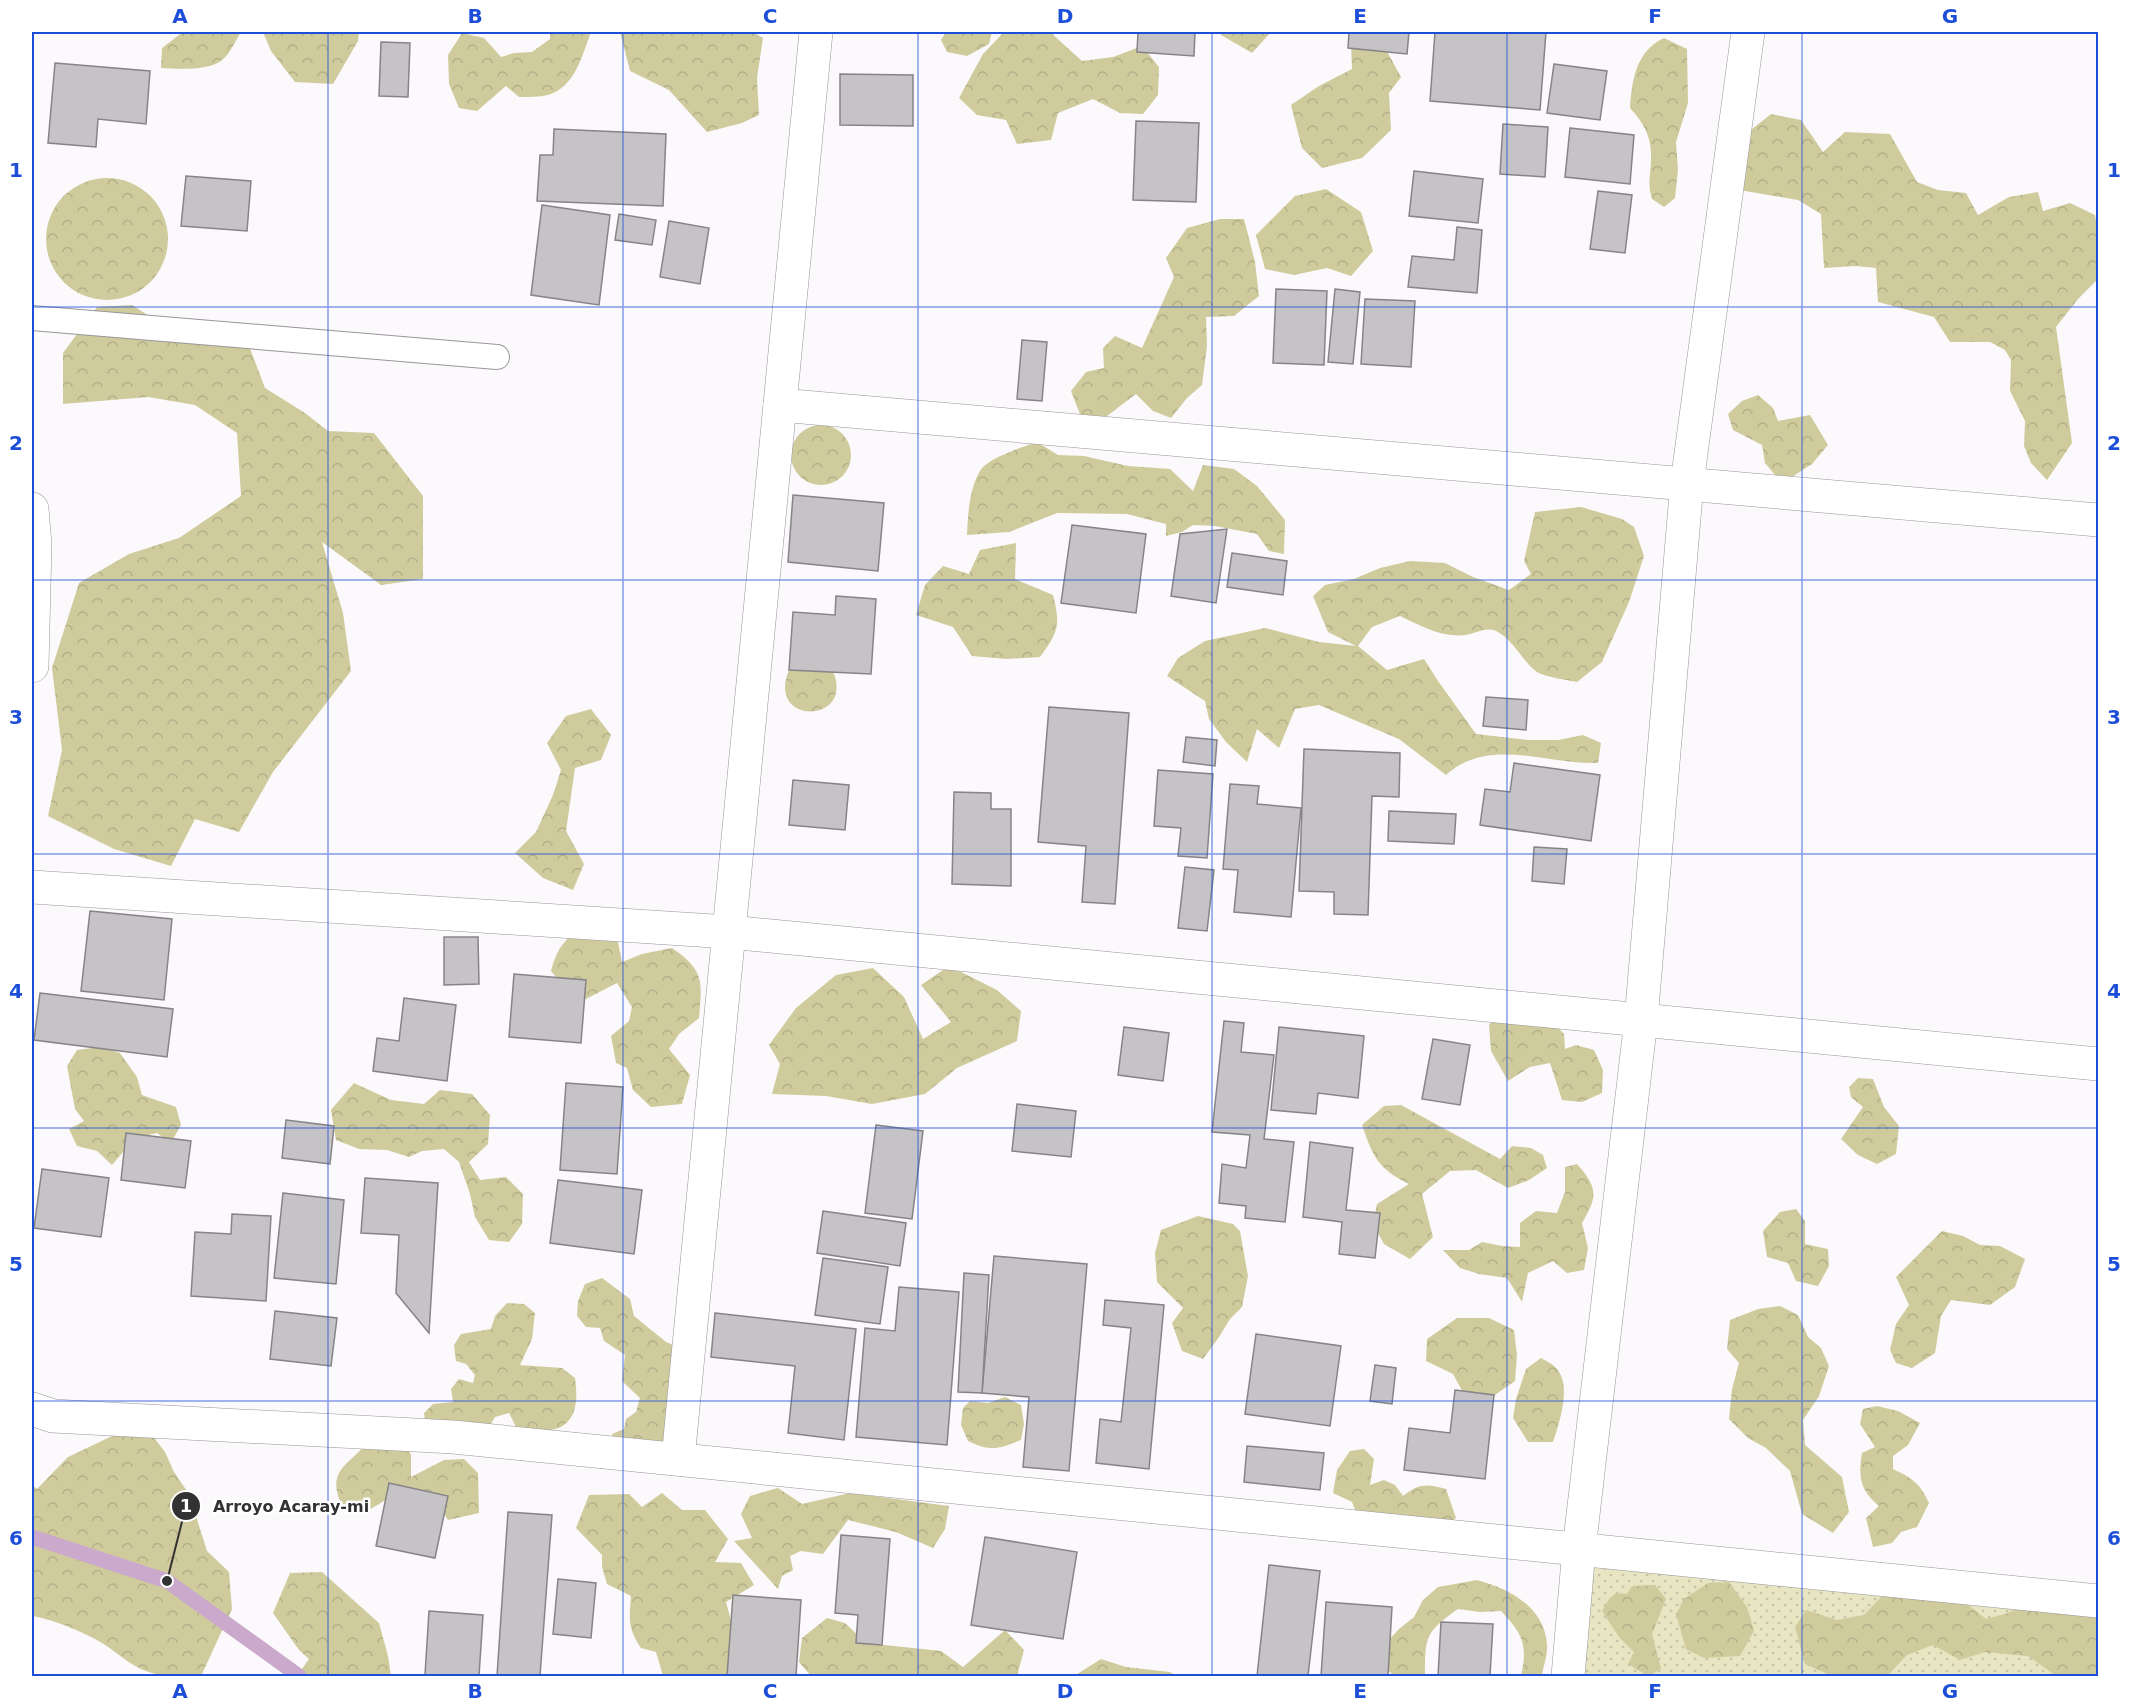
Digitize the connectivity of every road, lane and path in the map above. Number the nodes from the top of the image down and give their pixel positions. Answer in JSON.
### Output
{"nodes":[{"id":1,"x":816,"y":32,"type":"edge"},
{"id":2,"x":1748,"y":32,"type":"edge"},
{"id":3,"x":32,"y":318,"type":"edge"},
{"id":4,"x":497,"y":357,"type":"dead end"},
{"id":5,"x":780,"y":405,"type":"junction"},
{"id":6,"x":1688,"y":483,"type":"junction"},
{"id":7,"x":32,"y":509,"type":"edge"},
{"id":8,"x":2098,"y":519,"type":"edge"},
{"id":9,"x":32,"y":666,"type":"edge"},
{"id":10,"x":32,"y":887,"type":"edge"},
{"id":11,"x":729,"y":932,"type":"junction"},
{"id":12,"x":1641,"y":1020,"type":"junction"},
{"id":13,"x":2098,"y":1064,"type":"edge"},
{"id":14,"x":32,"y":1409,"type":"edge"},
{"id":15,"x":678,"y":1459,"type":"junction"},
{"id":16,"x":1579,"y":1549,"type":"junction"},
{"id":17,"x":2098,"y":1601,"type":"edge"},
{"id":18,"x":1568,"y":1677,"type":"edge"}],
"edges":[{"from":1,"to":5,"type":"street"},
{"from":2,"to":6,"type":"street"},
{"from":3,"to":4,"type":"lane"},
{"from":5,"to":6,"type":"street"},
{"from":5,"to":11,"type":"street"},
{"from":6,"to":8,"type":"street"},
{"from":6,"to":12,"type":"street"},
{"from":7,"to":9,"type":"street"},
{"from":10,"to":11,"type":"street"},
{"from":11,"to":12,"type":"street"},
{"from":11,"to":15,"type":"street"},
{"from":12,"to":13,"type":"street"},
{"from":12,"to":16,"type":"street"},
{"from":14,"to":15,"type":"street"},
{"from":15,"to":16,"type":"street"},
{"from":16,"to":17,"type":"street"},
{"from":16,"to":18,"type":"street"}]}
